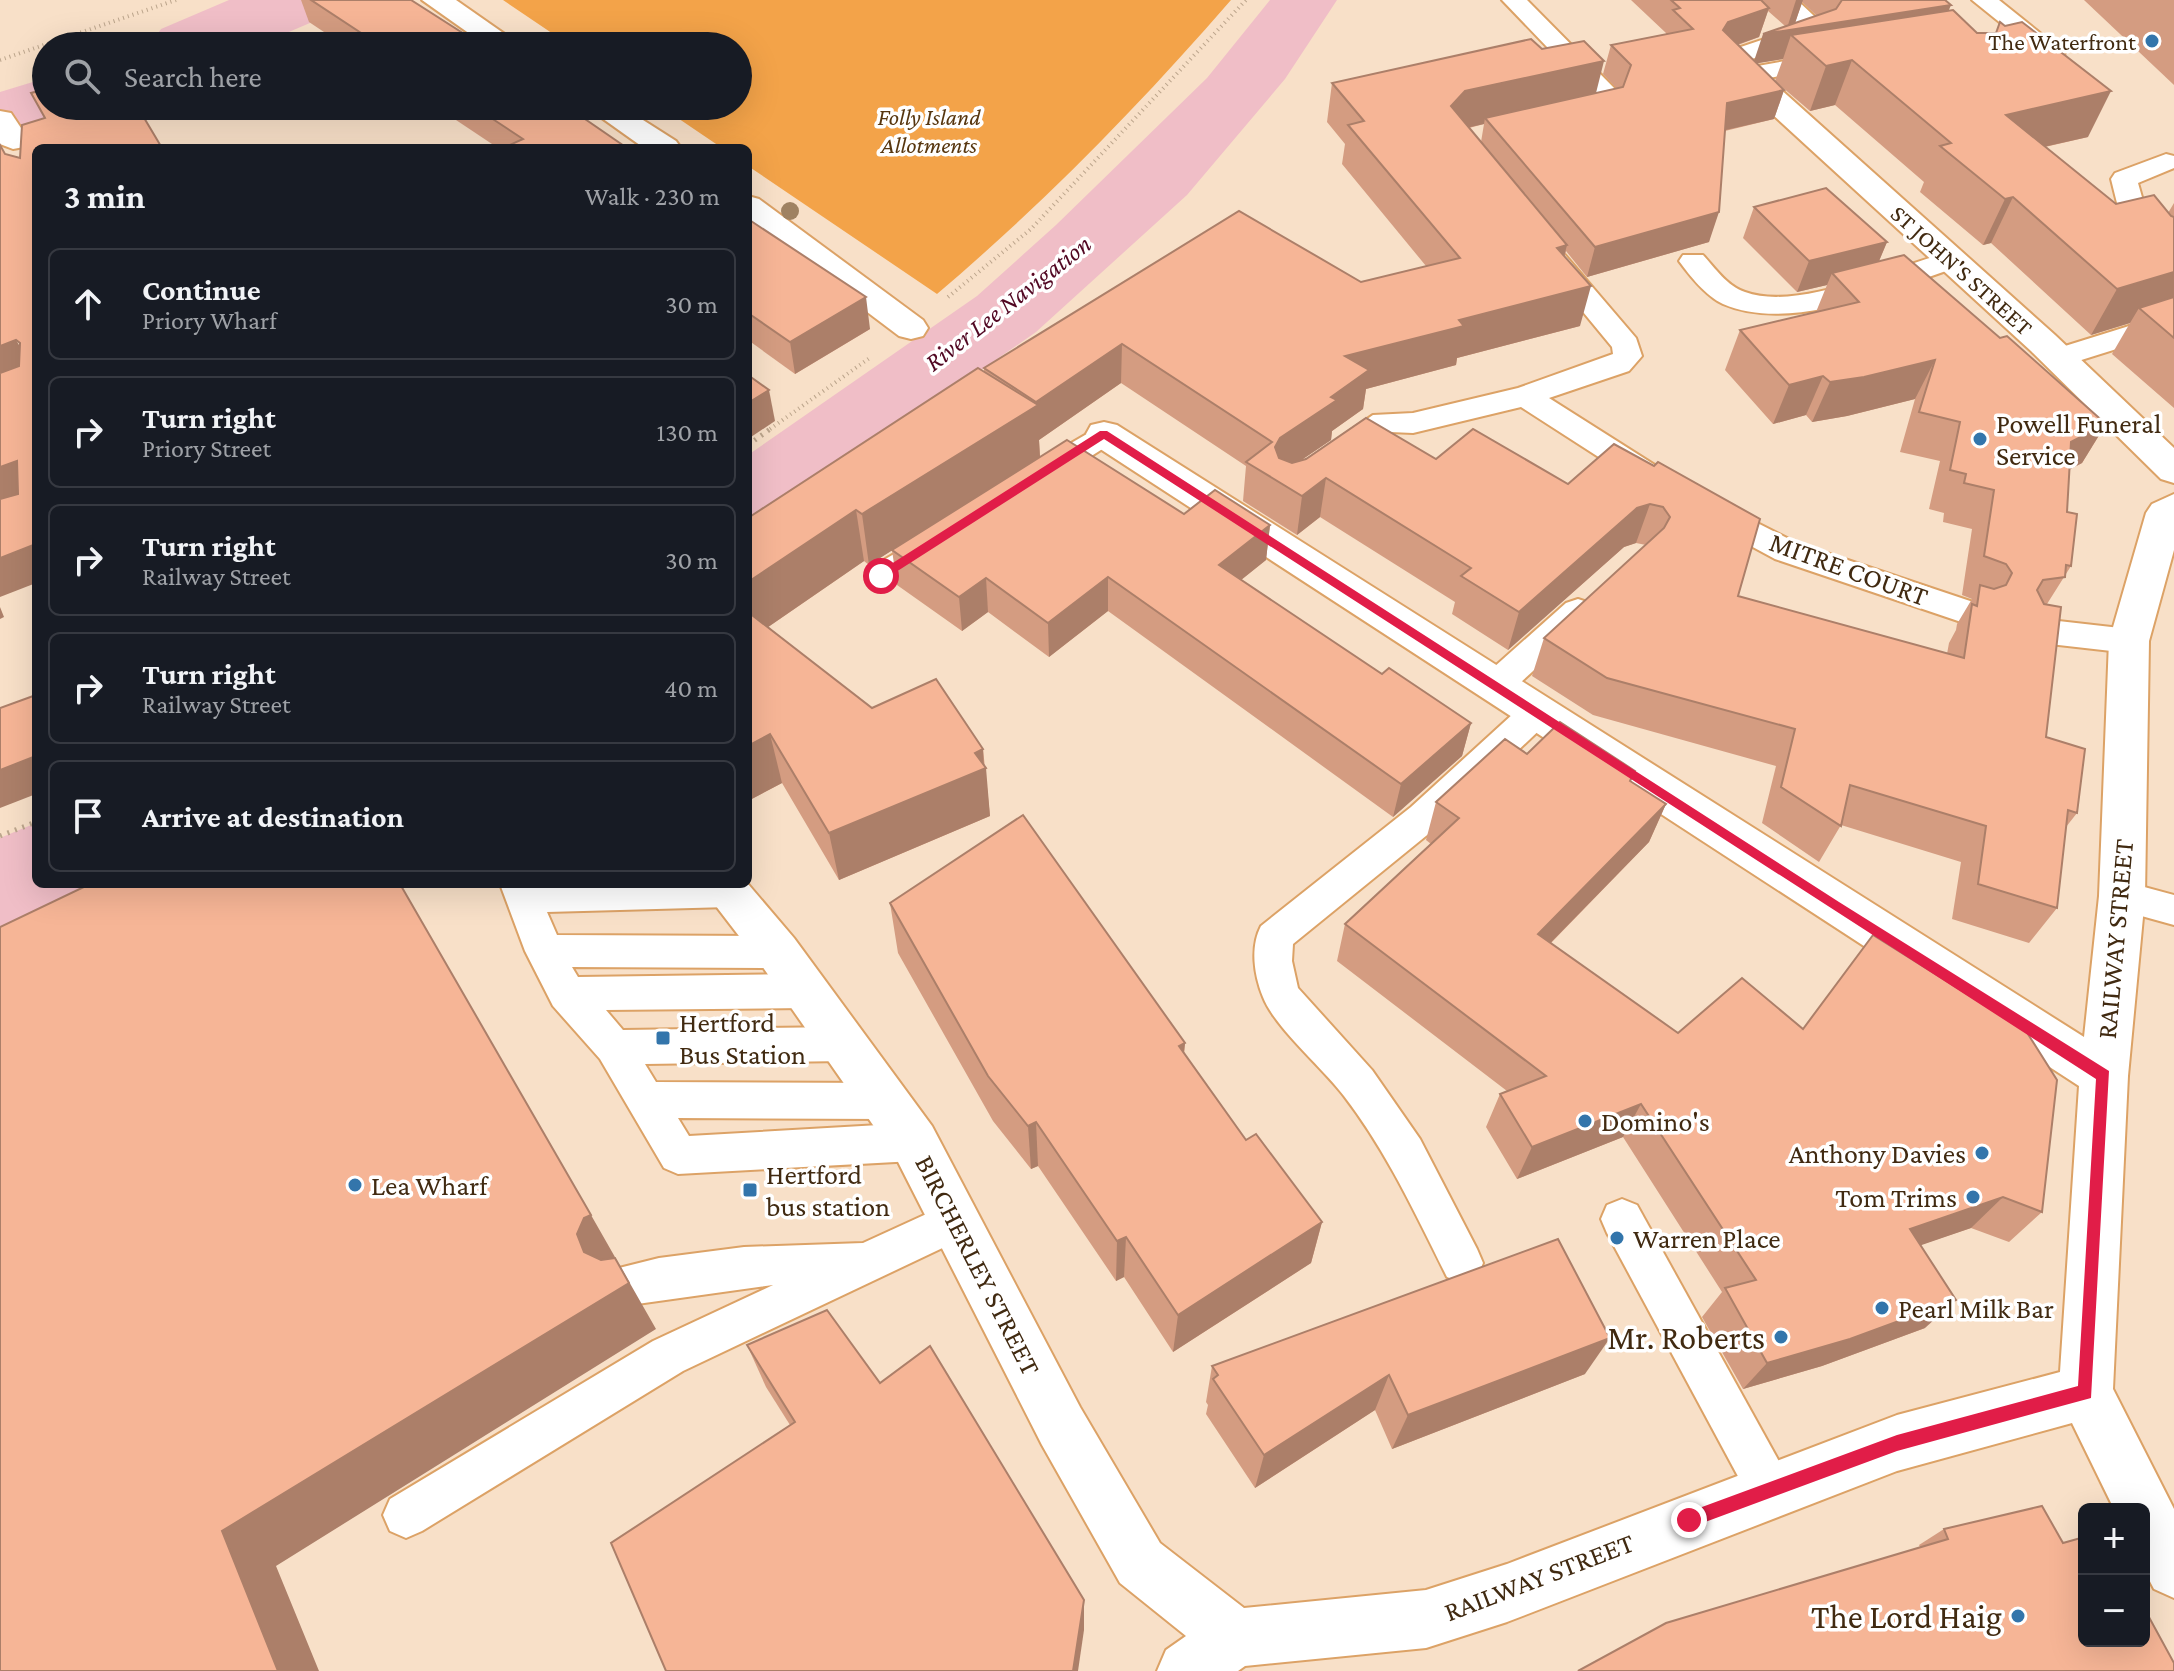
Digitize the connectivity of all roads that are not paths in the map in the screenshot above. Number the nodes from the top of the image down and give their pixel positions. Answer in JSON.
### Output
{"nodes":[{"id":1,"x":436,"y":0,"type":"edge"},
{"id":2,"x":1514,"y":0,"type":"edge"},
{"id":3,"x":1783,"y":0,"type":"edge"},
{"id":4,"x":1984,"y":0,"type":"edge"},
{"id":5,"x":1759,"y":19,"type":"edge"},
{"id":6,"x":485,"y":32,"type":"edge"},
{"id":7,"x":1780,"y":39,"type":"junction"},
{"id":8,"x":1842,"y":58,"type":"edge"},
{"id":9,"x":2059,"y":59,"type":"edge"},
{"id":10,"x":1747,"y":75,"type":"junction"},
{"id":11,"x":1559,"y":119,"type":"edge"},
{"id":12,"x":622,"y":120,"type":"edge"},
{"id":13,"x":659,"y":144,"type":"edge"},
{"id":14,"x":2166,"y":162,"type":"dead end"},
{"id":15,"x":752,"y":209,"type":"edge"},
{"id":16,"x":1537,"y":240,"type":"edge"},
{"id":17,"x":1951,"y":260,"type":"junction"},
{"id":18,"x":1693,"y":261,"type":"dead end"},
{"id":19,"x":2174,"y":265,"type":"edge"},
{"id":20,"x":2174,"y":321,"type":"edge"},
{"id":21,"x":911,"y":328,"type":"road end"},
{"id":22,"x":2059,"y":358,"type":"junction"},
{"id":23,"x":1525,"y":396,"type":"junction"},
{"id":24,"x":1104,"y":434,"type":"joint"},
{"id":25,"x":2174,"y":470,"type":"edge"},
{"id":26,"x":1312,"y":472,"type":"edge"},
{"id":27,"x":1012,"y":492,"type":"edge"},
{"id":28,"x":2174,"y":507,"type":"edge"},
{"id":29,"x":959,"y":526,"type":"edge"},
{"id":30,"x":881,"y":576,"type":"dead end"},
{"id":31,"x":1602,"y":589,"type":"edge"},
{"id":32,"x":1970,"y":613,"type":"edge"},
{"id":33,"x":2032,"y":630,"type":"edge"},
{"id":34,"x":2129,"y":641,"type":"junction"},
{"id":35,"x":1496,"y":685,"type":"junction"},
{"id":36,"x":1537,"y":712,"type":"junction"},
{"id":37,"x":725,"y":888,"type":"edge"},
{"id":38,"x":521,"y":890,"type":"edge"},
{"id":39,"x":2122,"y":896,"type":"junction"},
{"id":40,"x":2174,"y":910,"type":"edge"},
{"id":41,"x":544,"y":951,"type":"junction"},
{"id":42,"x":778,"y":952,"type":"junction"},
{"id":43,"x":806,"y":991,"type":"junction"},
{"id":44,"x":567,"y":994,"type":"junction"},
{"id":45,"x":844,"y":1044,"type":"junction"},
{"id":46,"x":614,"y":1047,"type":"junction"},
{"id":47,"x":2104,"y":1076,"type":"junction"},
{"id":48,"x":647,"y":1100,"type":"junction"},
{"id":49,"x":902,"y":1121,"type":"junction"},
{"id":50,"x":1622,"y":1219,"type":"dead end"},
{"id":51,"x":957,"y":1220,"type":"junction"},
{"id":52,"x":873,"y":1262,"type":"junction"},
{"id":53,"x":1462,"y":1263,"type":"dead end"},
{"id":54,"x":630,"y":1284,"type":"edge"},
{"id":55,"x":2086,"y":1392,"type":"junction"},
{"id":56,"x":1770,"y":1490,"type":"junction"},
{"id":57,"x":2141,"y":1503,"type":"edge"},
{"id":58,"x":406,"y":1515,"type":"dead end"},
{"id":59,"x":2150,"y":1522,"type":"edge"},
{"id":60,"x":2174,"y":1569,"type":"edge"},
{"id":61,"x":1235,"y":1638,"type":"junction"},
{"id":62,"x":1187,"y":1671,"type":"edge"}],
"edges":[{"from":1,"to":6,"type":"street"},
{"from":2,"to":11,"type":"lane"},
{"from":3,"to":7,"type":"lane"},
{"from":4,"to":9,"type":"lane"},
{"from":5,"to":7,"type":"lane"},
{"from":7,"to":10,"type":"lane"},
{"from":8,"to":10,"type":"lane"},
{"from":10,"to":17,"type":"street","name":"ST JOHN'S STREET"},
{"from":12,"to":13,"type":"street"},
{"from":14,"to":19,"type":"lane"},
{"from":15,"to":21,"type":"street"},
{"from":16,"to":23,"type":"lane"},
{"from":17,"to":18,"type":"lane"},
{"from":17,"to":22,"type":"street","name":"ST JOHN'S STREET"},
{"from":20,"to":22,"type":"lane"},
{"from":22,"to":25,"type":"street","name":"ST JOHN'S STREET"},
{"from":23,"to":26,"type":"lane"},
{"from":23,"to":32,"type":"lane","name":"MITRE COURT"},
{"from":24,"to":27,"type":"lane"},
{"from":24,"to":35,"type":"street"},
{"from":28,"to":34,"type":"street","name":"RAILWAY STREET"},
{"from":29,"to":30,"type":"lane"},
{"from":31,"to":35,"type":"lane"},
{"from":33,"to":34,"type":"lane"},
{"from":34,"to":39,"type":"street","name":"RAILWAY STREET"},
{"from":35,"to":36,"type":"street"},
{"from":36,"to":47,"type":"street"},
{"from":36,"to":53,"type":"lane"},
{"from":37,"to":38,"type":"lane"},
{"from":37,"to":42,"type":"street","name":"BIRCHERLEY STREET"},
{"from":38,"to":41,"type":"lane"},
{"from":39,"to":40,"type":"lane"},
{"from":39,"to":47,"type":"street","name":"RAILWAY STREET"},
{"from":41,"to":42,"type":"lane"},
{"from":41,"to":44,"type":"lane"},
{"from":42,"to":43,"type":"street","name":"BIRCHERLEY STREET"},
{"from":43,"to":44,"type":"lane"},
{"from":43,"to":45,"type":"street","name":"BIRCHERLEY STREET"},
{"from":44,"to":46,"type":"lane"},
{"from":45,"to":46,"type":"lane"},
{"from":45,"to":49,"type":"street","name":"BIRCHERLEY STREET"},
{"from":46,"to":48,"type":"lane"},
{"from":47,"to":55,"type":"street","name":"RAILWAY STREET"},
{"from":48,"to":49,"type":"lane"},
{"from":48,"to":49,"type":"lane"},
{"from":49,"to":51,"type":"street","name":"BIRCHERLEY STREET"},
{"from":50,"to":56,"type":"lane"},
{"from":51,"to":52,"type":"lane"},
{"from":51,"to":61,"type":"street","name":"BIRCHERLEY STREET"},
{"from":52,"to":54,"type":"lane"},
{"from":52,"to":58,"type":"lane"},
{"from":55,"to":56,"type":"street","name":"RAILWAY STREET"},
{"from":55,"to":57,"type":"street"},
{"from":56,"to":61,"type":"street","name":"RAILWAY STREET"},
{"from":59,"to":60,"type":"street"},
{"from":61,"to":62,"type":"street","name":"RAILWAY STREET"}]}
